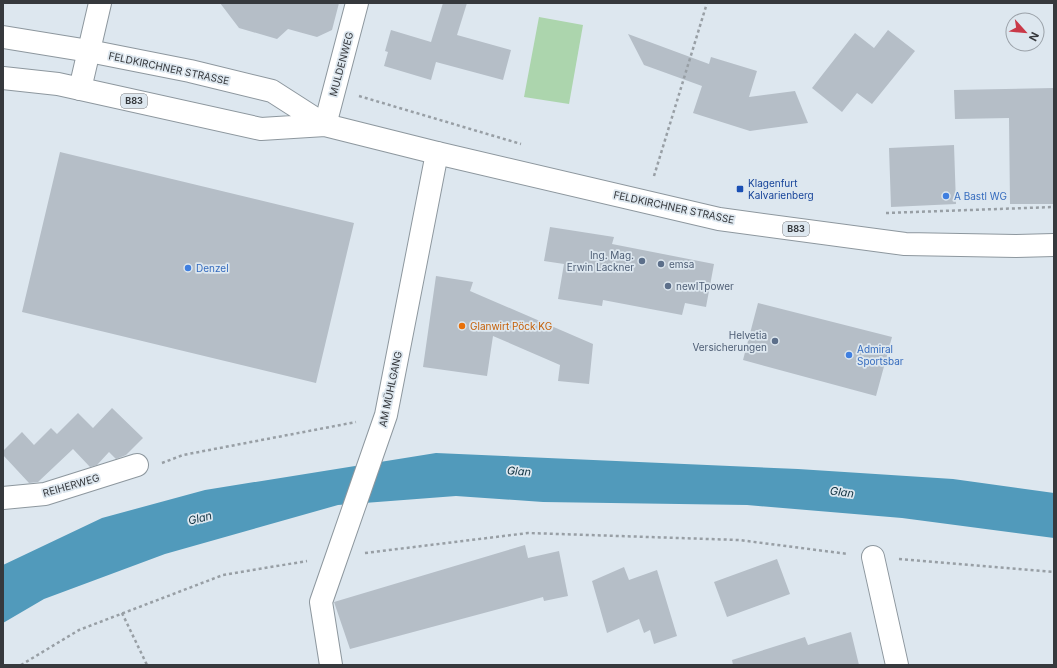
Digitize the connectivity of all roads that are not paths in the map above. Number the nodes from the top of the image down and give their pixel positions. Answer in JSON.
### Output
{"nodes":[{"id":1,"x":100,"y":3,"type":"edge"},
{"id":2,"x":357,"y":3,"type":"edge"},
{"id":3,"x":3,"y":38,"type":"edge"},
{"id":4,"x":89,"y":51,"type":"junction"},
{"id":5,"x":3,"y":78,"type":"edge"},
{"id":6,"x":80,"y":89,"type":"junction"},
{"id":7,"x":325,"y":125,"type":"junction"},
{"id":8,"x":437,"y":153,"type":"junction"},
{"id":9,"x":1054,"y":245,"type":"edge"},
{"id":10,"x":137,"y":465,"type":"dead end"},
{"id":11,"x":3,"y":498,"type":"edge"},
{"id":12,"x":873,"y":557,"type":"dead end"},
{"id":13,"x":331,"y":665,"type":"edge"},
{"id":14,"x":897,"y":665,"type":"edge"}],
"edges":[{"from":1,"to":4,"type":"main road"},
{"from":2,"to":7,"type":"main road","name":"MULDENWEG"},
{"from":3,"to":4,"type":"main road","name":"FELDKIRCHNER STRASSE","number":"B83"},
{"from":4,"to":6,"type":"main road"},
{"from":4,"to":7,"type":"main road","name":"FELDKIRCHNER STRASSE","number":"B83"},
{"from":5,"to":6,"type":"main road","name":"FELDKIRCHNER STRASSE","number":"B83"},
{"from":6,"to":7,"type":"main road","name":"FELDKIRCHNER STRASSE","number":"B83"},
{"from":7,"to":8,"type":"main road","name":"FELDKIRCHNER STRASSE","number":"B83"},
{"from":8,"to":9,"type":"main road","name":"FELDKIRCHNER STRASSE","number":"B83"},
{"from":8,"to":13,"type":"main road","name":"AM MÜHLGANG"},
{"from":10,"to":11,"type":"main road","name":"REIHERWEG"},
{"from":12,"to":14,"type":"main road"}]}
